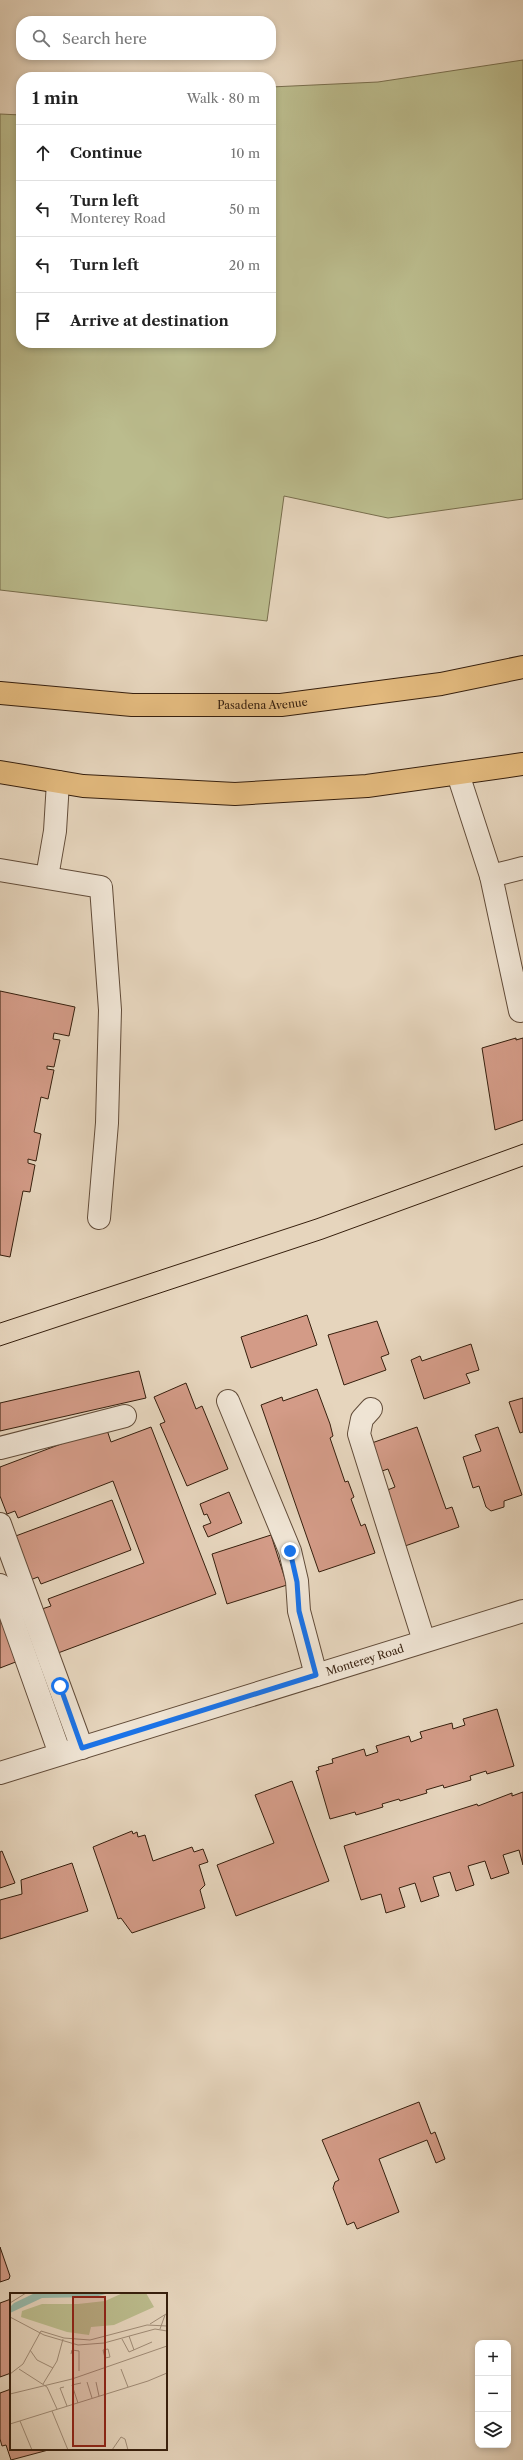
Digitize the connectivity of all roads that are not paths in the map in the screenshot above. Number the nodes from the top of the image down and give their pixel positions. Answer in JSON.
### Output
{"nodes":[{"id":1,"x":523,"y":667,"type":"edge"},
{"id":2,"x":0,"y":693,"type":"edge"},
{"id":3,"x":523,"y":764,"type":"edge"},
{"id":4,"x":0,"y":772,"type":"edge"},
{"id":5,"x":458,"y":774,"type":"junction"},
{"id":6,"x":58,"y":782,"type":"junction"},
{"id":7,"x":523,"y":868,"type":"edge"},
{"id":8,"x":0,"y":870,"type":"edge"},
{"id":9,"x":491,"y":876,"type":"junction"},
{"id":10,"x":47,"y":877,"type":"junction"},
{"id":11,"x":523,"y":1010,"type":"edge"},
{"id":12,"x":99,"y":1218,"type":"dead end"},
{"id":13,"x":228,"y":1401,"type":"dead end"},
{"id":14,"x":371,"y":1409,"type":"dead end"},
{"id":15,"x":125,"y":1416,"type":"dead end"},
{"id":16,"x":0,"y":1448,"type":"edge"},
{"id":17,"x":0,"y":1524,"type":"edge"},
{"id":18,"x":0,"y":1585,"type":"edge"},
{"id":19,"x":523,"y":1611,"type":"edge"},
{"id":20,"x":424,"y":1641,"type":"junction"},
{"id":21,"x":316,"y":1675,"type":"junction"},
{"id":22,"x":82,"y":1748,"type":"junction"},
{"id":23,"x":60,"y":1754,"type":"junction"},
{"id":24,"x":0,"y":1773,"type":"edge"}],
"edges":[{"from":1,"to":2,"type":"main road","name":"Pasadena Avenue"},
{"from":3,"to":5,"type":"main road"},
{"from":4,"to":6,"type":"main road"},
{"from":5,"to":6,"type":"main road"},
{"from":5,"to":9,"type":"street"},
{"from":6,"to":10,"type":"street"},
{"from":7,"to":9,"type":"street"},
{"from":8,"to":10,"type":"street"},
{"from":9,"to":11,"type":"street"},
{"from":10,"to":12,"type":"street"},
{"from":13,"to":21,"type":"street"},
{"from":14,"to":20,"type":"street"},
{"from":15,"to":16,"type":"street"},
{"from":17,"to":22,"type":"street"},
{"from":18,"to":23,"type":"street"},
{"from":19,"to":20,"type":"street","name":"Monterey Road"},
{"from":20,"to":21,"type":"street","name":"Monterey Road"},
{"from":21,"to":22,"type":"street","name":"Monterey Road"},
{"from":22,"to":23,"type":"street","name":"Monterey Road"},
{"from":23,"to":24,"type":"street","name":"Monterey Road"}]}
